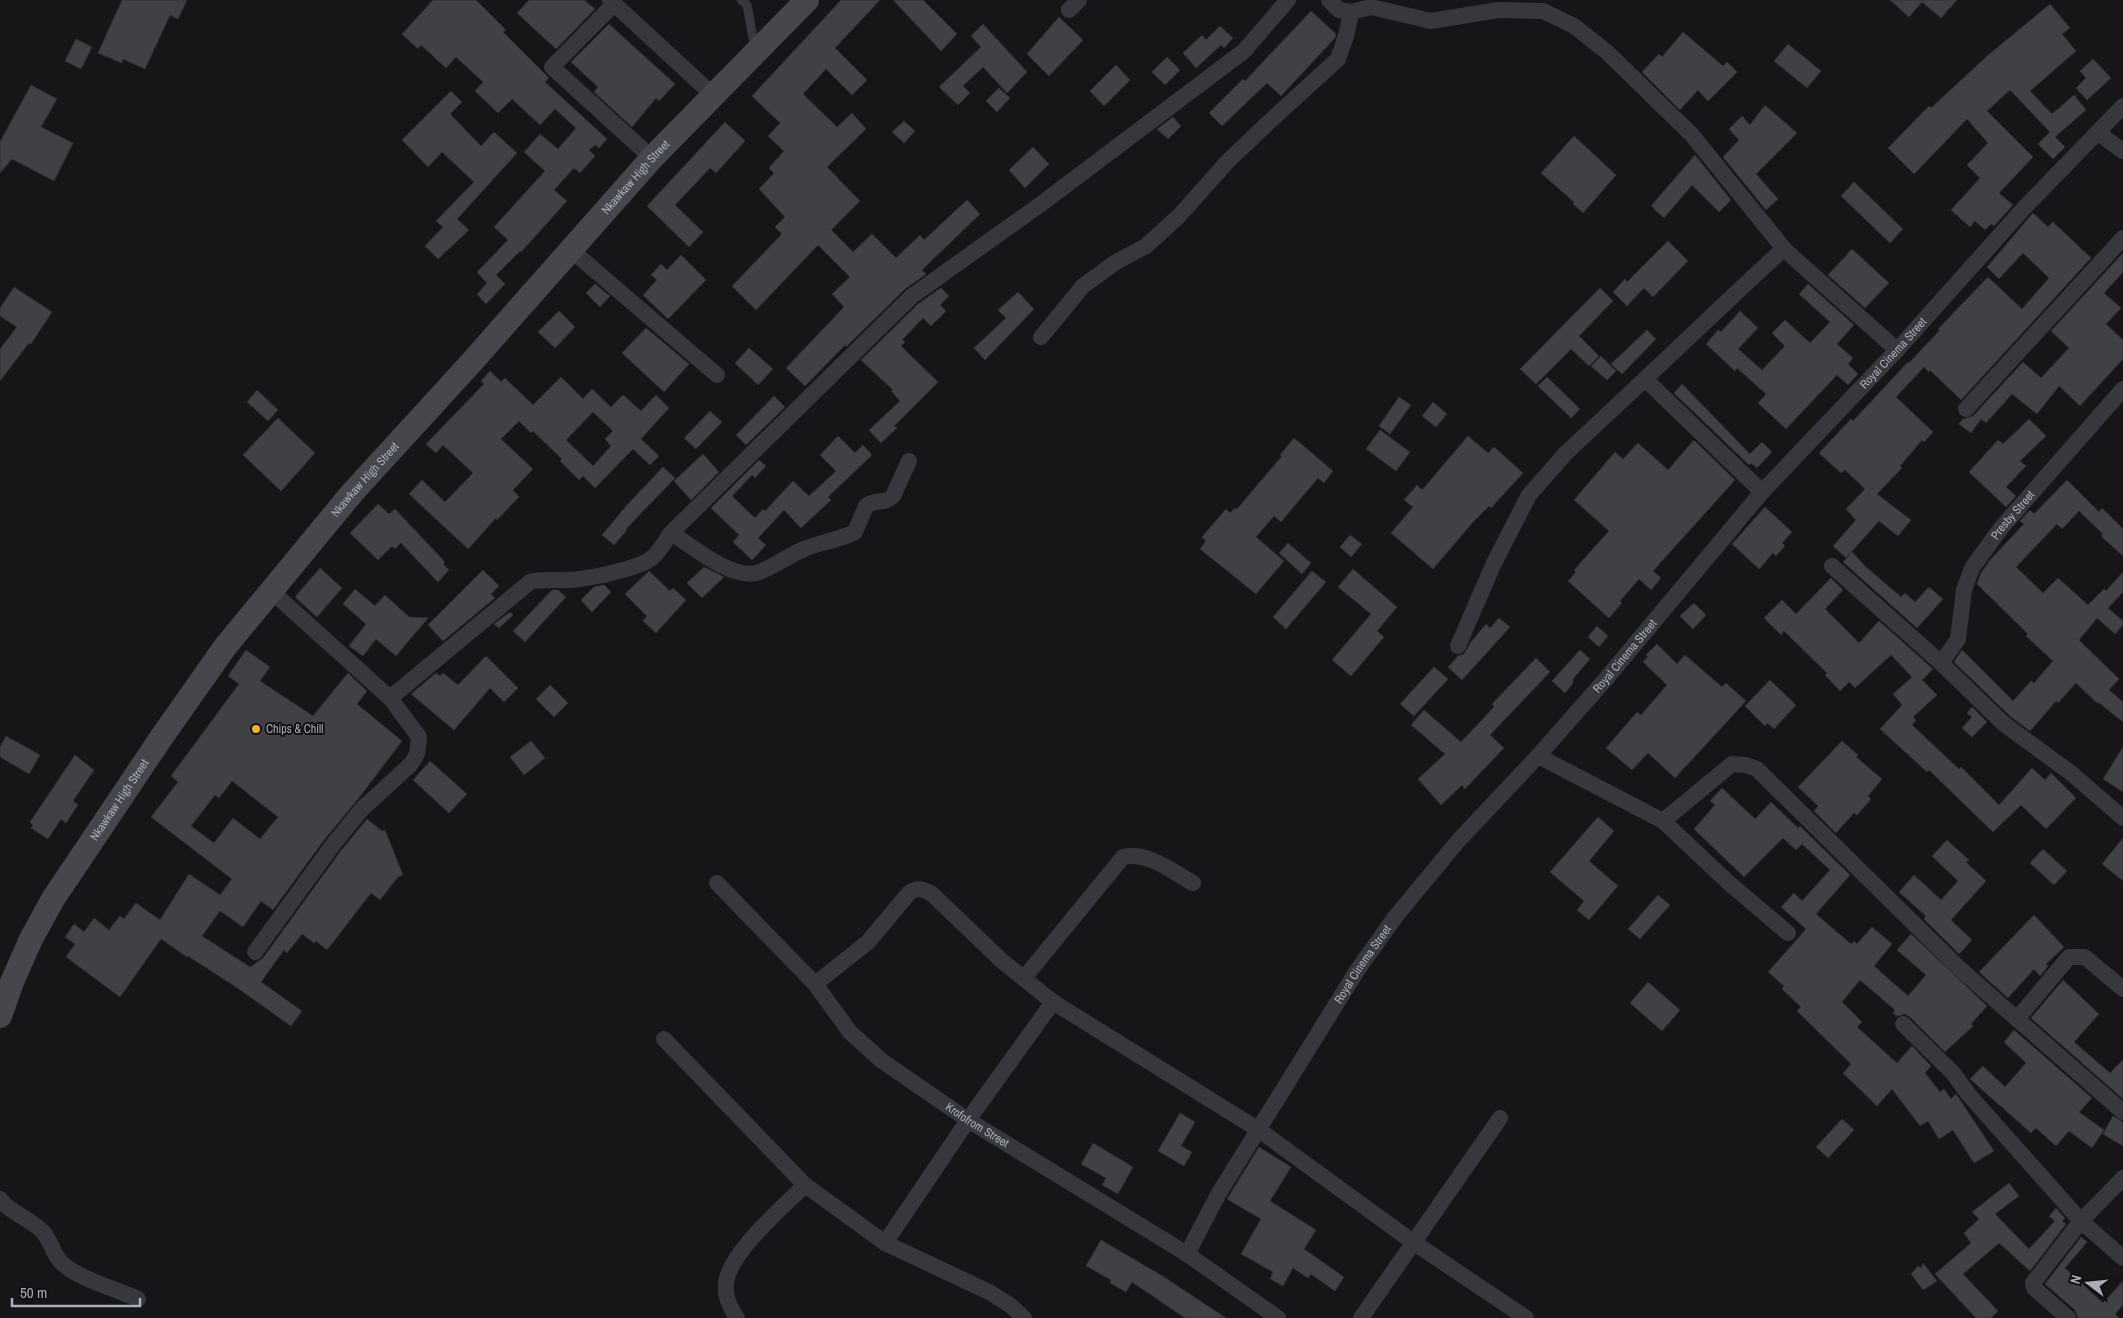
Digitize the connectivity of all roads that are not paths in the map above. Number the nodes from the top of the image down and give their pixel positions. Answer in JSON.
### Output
{"nodes":[{"id":1,"x":807,"y":0,"type":"edge"},
{"id":2,"x":1288,"y":0,"type":"edge"},
{"id":3,"x":1329,"y":0,"type":"edge"},
{"id":4,"x":612,"y":2,"type":"edge"},
{"id":5,"x":746,"y":2,"type":"edge"},
{"id":6,"x":1351,"y":12,"type":"junction"},
{"id":7,"x":756,"y":52,"type":"junction"},
{"id":8,"x":714,"y":96,"type":"junction"},
{"id":9,"x":2123,"y":106,"type":"edge"},
{"id":10,"x":2098,"y":133,"type":"junction"},
{"id":11,"x":2123,"y":151,"type":"edge"},
{"id":12,"x":652,"y":158,"type":"junction"},
{"id":13,"x":2123,"y":238,"type":"edge"},
{"id":14,"x":572,"y":250,"type":"junction"},
{"id":15,"x":1785,"y":250,"type":"junction"},
{"id":16,"x":1041,"y":337,"type":"dead end"},
{"id":17,"x":1896,"y":350,"type":"junction"},
{"id":18,"x":717,"y":375,"type":"dead end"},
{"id":19,"x":1644,"y":379,"type":"junction"},
{"id":20,"x":2123,"y":388,"type":"edge"},
{"id":21,"x":1966,"y":409,"type":"dead end"},
{"id":22,"x":909,"y":461,"type":"dead end"},
{"id":23,"x":1762,"y":492,"type":"junction"},
{"id":24,"x":671,"y":533,"type":"junction"},
{"id":25,"x":1832,"y":566,"type":"dead end"},
{"id":26,"x":270,"y":590,"type":"junction"},
{"id":27,"x":1458,"y":646,"type":"dead end"},
{"id":28,"x":1941,"y":663,"type":"junction"},
{"id":29,"x":390,"y":698,"type":"junction"},
{"id":30,"x":1538,"y":756,"type":"junction"},
{"id":31,"x":2123,"y":818,"type":"edge"},
{"id":32,"x":1663,"y":821,"type":"junction"},
{"id":33,"x":717,"y":883,"type":"dead end"},
{"id":34,"x":1194,"y":883,"type":"dead end"},
{"id":35,"x":1788,"y":933,"type":"dead end"},
{"id":36,"x":255,"y":952,"type":"dead end"},
{"id":37,"x":1024,"y":978,"type":"junction"},
{"id":38,"x":815,"y":984,"type":"junction"},
{"id":39,"x":2123,"y":988,"type":"edge"},
{"id":40,"x":1053,"y":1002,"type":"junction"},
{"id":41,"x":0,"y":1016,"type":"edge"},
{"id":42,"x":2017,"y":1019,"type":"junction"},
{"id":43,"x":1903,"y":1024,"type":"dead end"},
{"id":44,"x":664,"y":1039,"type":"dead end"},
{"id":45,"x":2123,"y":1112,"type":"edge"},
{"id":46,"x":1500,"y":1118,"type":"dead end"},
{"id":47,"x":968,"y":1120,"type":"junction"},
{"id":48,"x":1259,"y":1130,"type":"junction"},
{"id":49,"x":2123,"y":1178,"type":"edge"},
{"id":50,"x":805,"y":1185,"type":"junction"},
{"id":51,"x":0,"y":1199,"type":"edge"},
{"id":52,"x":2080,"y":1221,"type":"junction"},
{"id":53,"x":1413,"y":1242,"type":"junction"},
{"id":54,"x":885,"y":1243,"type":"junction"},
{"id":55,"x":1187,"y":1254,"type":"junction"},
{"id":56,"x":2123,"y":1258,"type":"edge"},
{"id":57,"x":138,"y":1299,"type":"dead end"},
{"id":58,"x":737,"y":1318,"type":"edge"},
{"id":59,"x":1024,"y":1318,"type":"edge"},
{"id":60,"x":1278,"y":1318,"type":"edge"},
{"id":61,"x":1361,"y":1318,"type":"edge"},
{"id":62,"x":1526,"y":1318,"type":"edge"},
{"id":63,"x":2068,"y":1318,"type":"edge"}],
"edges":[{"from":1,"to":7,"type":"main road","name":"Nkawkaw High Street"},
{"from":2,"to":24,"type":"street"},
{"from":3,"to":6,"type":"street"},
{"from":4,"to":8,"type":"street"},
{"from":4,"to":12,"type":"street"},
{"from":5,"to":7,"type":"lane"},
{"from":6,"to":15,"type":"street"},
{"from":6,"to":16,"type":"street"},
{"from":7,"to":8,"type":"main road","name":"Nkawkaw High Street"},
{"from":8,"to":12,"type":"main road","name":"Nkawkaw High Street"},
{"from":9,"to":10,"type":"street","name":"Royal Cinema Street"},
{"from":10,"to":11,"type":"street"},
{"from":10,"to":17,"type":"street","name":"Royal Cinema Street"},
{"from":12,"to":14,"type":"main road","name":"Nkawkaw High Street"},
{"from":13,"to":21,"type":"street"},
{"from":14,"to":18,"type":"street"},
{"from":14,"to":26,"type":"main road","name":"Nkawkaw High Street"},
{"from":15,"to":17,"type":"street"},
{"from":15,"to":19,"type":"street"},
{"from":17,"to":23,"type":"street","name":"Royal Cinema Street"},
{"from":19,"to":23,"type":"street"},
{"from":19,"to":27,"type":"street"},
{"from":20,"to":28,"type":"street","name":"Presby Street"},
{"from":22,"to":24,"type":"street"},
{"from":23,"to":30,"type":"street","name":"Royal Cinema Street"},
{"from":24,"to":29,"type":"street"},
{"from":25,"to":28,"type":"street"},
{"from":26,"to":29,"type":"street"},
{"from":26,"to":41,"type":"main road","name":"Nkawkaw High Street"},
{"from":28,"to":31,"type":"street"},
{"from":29,"to":36,"type":"street"},
{"from":30,"to":32,"type":"street"},
{"from":30,"to":48,"type":"street","name":"Royal Cinema Street"},
{"from":32,"to":35,"type":"street"},
{"from":32,"to":42,"type":"street"},
{"from":33,"to":38,"type":"street","name":"Krofofrom Street"},
{"from":34,"to":37,"type":"street"},
{"from":37,"to":38,"type":"street"},
{"from":37,"to":40,"type":"street"},
{"from":38,"to":47,"type":"street","name":"Krofofrom Street"},
{"from":39,"to":42,"type":"street"},
{"from":40,"to":47,"type":"street"},
{"from":40,"to":48,"type":"street"},
{"from":42,"to":45,"type":"street"},
{"from":43,"to":52,"type":"street"},
{"from":44,"to":50,"type":"street"},
{"from":46,"to":53,"type":"street"},
{"from":47,"to":54,"type":"street"},
{"from":47,"to":55,"type":"street","name":"Krofofrom Street"},
{"from":48,"to":53,"type":"street"},
{"from":48,"to":55,"type":"street","name":"Royal Cinema Street"},
{"from":49,"to":52,"type":"street"},
{"from":50,"to":54,"type":"street"},
{"from":50,"to":58,"type":"street"},
{"from":51,"to":57,"type":"street"},
{"from":52,"to":56,"type":"street"},
{"from":52,"to":63,"type":"street"},
{"from":53,"to":61,"type":"street"},
{"from":53,"to":62,"type":"street"},
{"from":54,"to":59,"type":"street"},
{"from":55,"to":60,"type":"street","name":"Krofofrom Street"}]}
